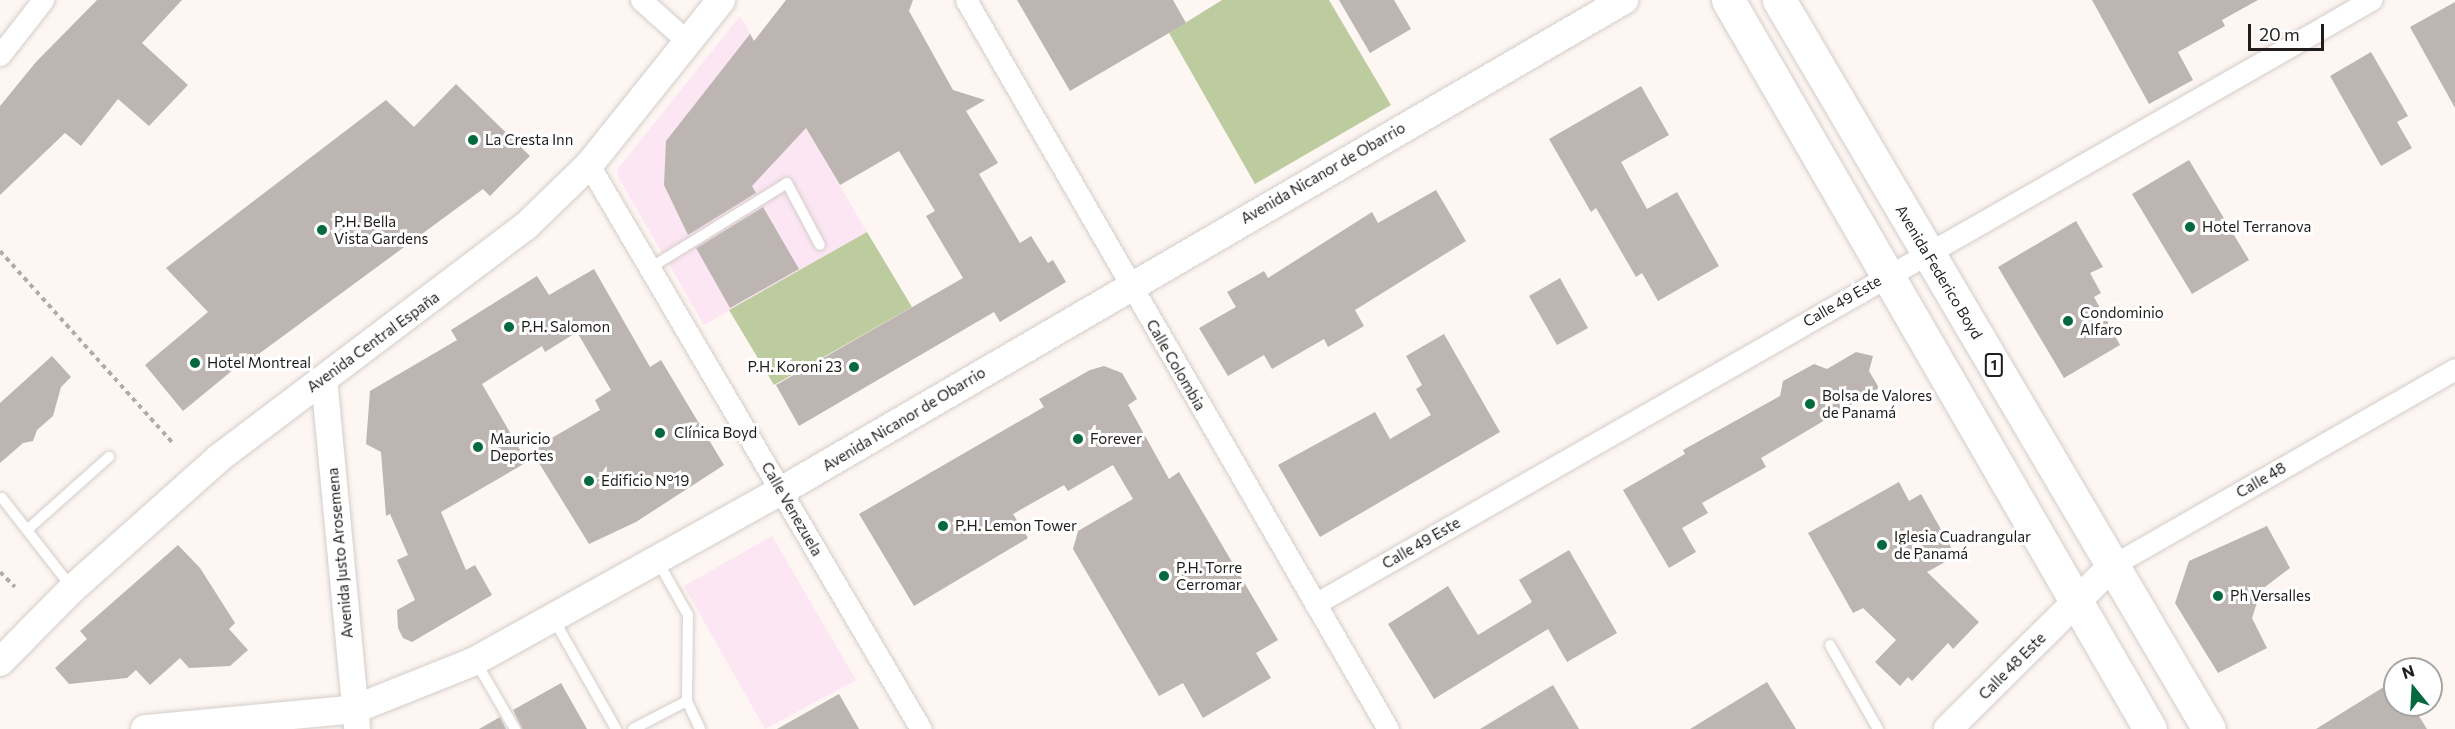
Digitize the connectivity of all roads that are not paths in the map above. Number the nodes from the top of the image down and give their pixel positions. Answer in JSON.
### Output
{"nodes":[{"id":1,"x":43,"y":0,"type":"edge"},
{"id":2,"x":641,"y":0,"type":"edge"},
{"id":3,"x":721,"y":0,"type":"edge"},
{"id":4,"x":966,"y":0,"type":"edge"},
{"id":5,"x":1624,"y":0,"type":"edge"},
{"id":6,"x":1728,"y":0,"type":"edge"},
{"id":7,"x":1779,"y":0,"type":"edge"},
{"id":8,"x":2371,"y":0,"type":"edge"},
{"id":9,"x":687,"y":41,"type":"junction"},
{"id":10,"x":0,"y":55,"type":"edge"},
{"id":11,"x":590,"y":165,"type":"junction"},
{"id":12,"x":820,"y":245,"type":"dead end"},
{"id":13,"x":1928,"y":254,"type":"junction"},
{"id":14,"x":650,"y":268,"type":"junction"},
{"id":15,"x":1886,"y":276,"type":"junction"},
{"id":16,"x":1130,"y":285,"type":"junction"},
{"id":17,"x":2455,"y":369,"type":"edge"},
{"id":18,"x":324,"y":378,"type":"junction"},
{"id":19,"x":109,"y":457,"type":"dead end"},
{"id":20,"x":781,"y":491,"type":"junction"},
{"id":21,"x":2,"y":498,"type":"dead end"},
{"id":22,"x":27,"y":530,"type":"junction"},
{"id":23,"x":657,"y":560,"type":"junction"},
{"id":24,"x":2114,"y":565,"type":"junction"},
{"id":25,"x":72,"y":588,"type":"junction"},
{"id":26,"x":2075,"y":602,"type":"junction"},
{"id":27,"x":1315,"y":604,"type":"junction"},
{"id":28,"x":552,"y":618,"type":"junction"},
{"id":29,"x":1830,"y":645,"type":"dead end"},
{"id":30,"x":475,"y":661,"type":"junction"},
{"id":31,"x":0,"y":662,"type":"edge"},
{"id":32,"x":687,"y":701,"type":"junction"},
{"id":33,"x":356,"y":719,"type":"edge"},
{"id":34,"x":145,"y":729,"type":"edge"},
{"id":35,"x":515,"y":729,"type":"edge"},
{"id":36,"x":616,"y":729,"type":"edge"},
{"id":37,"x":633,"y":729,"type":"edge"},
{"id":38,"x":700,"y":729,"type":"edge"},
{"id":39,"x":921,"y":729,"type":"edge"},
{"id":40,"x":1388,"y":729,"type":"edge"},
{"id":41,"x":1878,"y":729,"type":"edge"},
{"id":42,"x":1948,"y":729,"type":"edge"},
{"id":43,"x":2150,"y":729,"type":"edge"},
{"id":44,"x":2209,"y":729,"type":"edge"}],
"edges":[{"from":1,"to":10,"type":"street"},
{"from":2,"to":9,"type":"street"},
{"from":3,"to":9,"type":"main road","name":"Avenida Central España"},
{"from":4,"to":16,"type":"street","name":"Calle Colombia"},
{"from":5,"to":16,"type":"main road","name":"Avenida Nicanor de Obarrio"},
{"from":6,"to":15,"type":"main road"},
{"from":7,"to":13,"type":"main road","name":"Avenida Federico Boyd","number":"1"},
{"from":8,"to":13,"type":"street","name":"Calle 49 Este"},
{"from":9,"to":11,"type":"main road","name":"Avenida Central España"},
{"from":11,"to":14,"type":"street","name":"Calle Venezuela"},
{"from":11,"to":18,"type":"main road","name":"Avenida Central España"},
{"from":12,"to":14,"type":"lane"},
{"from":13,"to":15,"type":"street","name":"Calle 49 Este"},
{"from":13,"to":24,"type":"main road","name":"Avenida Federico Boyd","number":"1"},
{"from":14,"to":20,"type":"street","name":"Calle Venezuela"},
{"from":15,"to":26,"type":"main road"},
{"from":15,"to":27,"type":"street","name":"Calle 49 Este"},
{"from":16,"to":20,"type":"main road","name":"Avenida Nicanor de Obarrio"},
{"from":16,"to":27,"type":"street","name":"Calle Colombia"},
{"from":17,"to":24,"type":"street","name":"Calle 48"},
{"from":18,"to":25,"type":"main road","name":"Avenida Central España"},
{"from":18,"to":33,"type":"street","name":"Avenida Justo Arosemena"},
{"from":19,"to":22,"type":"lane"},
{"from":20,"to":23,"type":"main road","name":"Avenida Nicanor de Obarrio"},
{"from":20,"to":39,"type":"street","name":"Calle Venezuela"},
{"from":21,"to":22,"type":"lane"},
{"from":22,"to":25,"type":"lane"},
{"from":23,"to":28,"type":"main road","name":"Avenida Nicanor de Obarrio"},
{"from":23,"to":32,"type":"lane"},
{"from":24,"to":26,"type":"main road","name":"Calle 48"},
{"from":24,"to":44,"type":"main road","name":"Avenida Federico Boyd","number":"1"},
{"from":25,"to":31,"type":"main road","name":"Avenida Central España"},
{"from":26,"to":42,"type":"main road","name":"Calle 48 Este"},
{"from":26,"to":43,"type":"main road"},
{"from":27,"to":40,"type":"street","name":"Calle Colombia"},
{"from":28,"to":30,"type":"main road","name":"Avenida Nicanor de Obarrio"},
{"from":28,"to":36,"type":"lane"},
{"from":29,"to":41,"type":"lane"},
{"from":30,"to":33,"type":"main road","name":"Avenida Nicanor de Obarrio"},
{"from":30,"to":35,"type":"lane"},
{"from":32,"to":37,"type":"lane"},
{"from":32,"to":38,"type":"lane"},
{"from":33,"to":34,"type":"main road","name":"Avenida Nicanor de Obarrio"}]}
